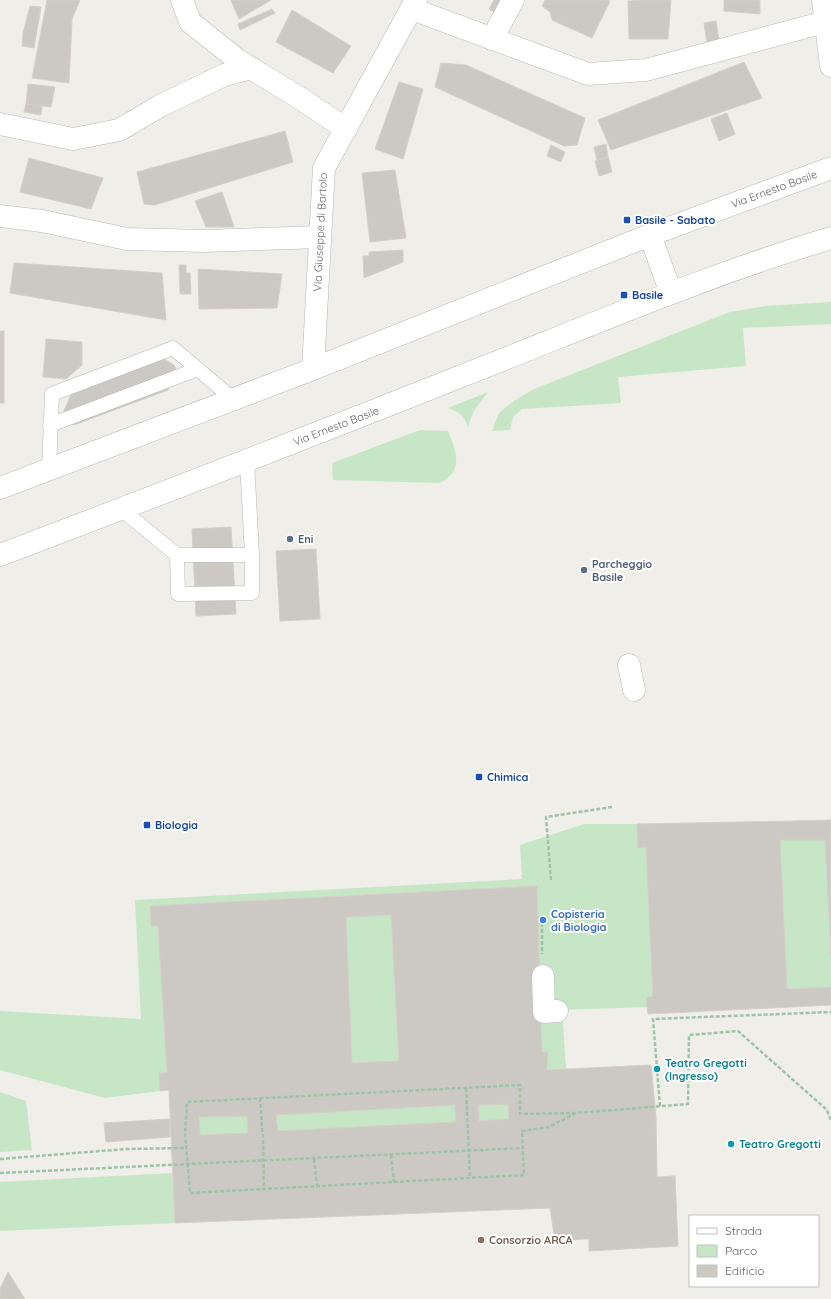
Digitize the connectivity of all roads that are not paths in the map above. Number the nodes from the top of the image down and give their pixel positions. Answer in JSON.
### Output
{"nodes":[{"id":1,"x":182,"y":0,"type":"edge"},
{"id":2,"x":513,"y":0,"type":"edge"},
{"id":3,"x":823,"y":0,"type":"edge"},
{"id":4,"x":414,"y":5,"type":"edge"},
{"id":5,"x":825,"y":22,"type":"junction"},
{"id":6,"x":492,"y":39,"type":"junction"},
{"id":7,"x":831,"y":66,"type":"edge"},
{"id":8,"x":251,"y":68,"type":"junction"},
{"id":9,"x":0,"y":124,"type":"edge"},
{"id":10,"x":346,"y":129,"type":"junction"},
{"id":11,"x":831,"y":168,"type":"edge"},
{"id":12,"x":0,"y":216,"type":"edge"},
{"id":13,"x":650,"y":234,"type":"junction"},
{"id":14,"x":320,"y":237,"type":"junction"},
{"id":15,"x":831,"y":238,"type":"edge"},
{"id":16,"x":671,"y":293,"type":"junction"},
{"id":17,"x":313,"y":368,"type":"junction"},
{"id":18,"x":198,"y":369,"type":"junction"},
{"id":19,"x":233,"y":399,"type":"junction"},
{"id":20,"x":50,"y":425,"type":"junction"},
{"id":21,"x":247,"y":460,"type":"junction"},
{"id":22,"x":49,"y":470,"type":"junction"},
{"id":23,"x":0,"y":488,"type":"edge"},
{"id":24,"x":121,"y":509,"type":"junction"},
{"id":25,"x":0,"y":555,"type":"edge"},
{"id":26,"x":177,"y":555,"type":"junction"},
{"id":27,"x":252,"y":555,"type":"junction"},
{"id":28,"x":629,"y":665,"type":"dead end"},
{"id":29,"x":634,"y":690,"type":"dead end"},
{"id":30,"x":543,"y":976,"type":"road end"},
{"id":31,"x":557,"y":1011,"type":"dead end"}],
"edges":[{"from":1,"to":8,"type":"street"},
{"from":2,"to":6,"type":"street"},
{"from":3,"to":5,"type":"street"},
{"from":4,"to":6,"type":"street"},
{"from":4,"to":10,"type":"street","name":"Via Giuseppe di Bartolo"},
{"from":5,"to":6,"type":"street"},
{"from":5,"to":7,"type":"street"},
{"from":8,"to":9,"type":"street"},
{"from":8,"to":10,"type":"street"},
{"from":10,"to":14,"type":"street","name":"Via Giuseppe di Bartolo"},
{"from":11,"to":13,"type":"street","name":"Via Ernesto Basile"},
{"from":12,"to":14,"type":"street"},
{"from":13,"to":16,"type":"street"},
{"from":13,"to":17,"type":"street","name":"Via Ernesto Basile"},
{"from":14,"to":17,"type":"street","name":"Via Giuseppe di Bartolo"},
{"from":15,"to":16,"type":"street","name":"Via Ernesto Basile"},
{"from":16,"to":21,"type":"street","name":"Via Ernesto Basile"},
{"from":17,"to":19,"type":"street","name":"Via Ernesto Basile"},
{"from":18,"to":19,"type":"lane"},
{"from":18,"to":20,"type":"lane"},
{"from":18,"to":20,"type":"lane"},
{"from":19,"to":22,"type":"street","name":"Via Ernesto Basile"},
{"from":20,"to":22,"type":"lane"},
{"from":21,"to":24,"type":"street","name":"Via Ernesto Basile"},
{"from":21,"to":27,"type":"lane"},
{"from":22,"to":23,"type":"street","name":"Via Ernesto Basile"},
{"from":24,"to":25,"type":"street","name":"Via Ernesto Basile"},
{"from":24,"to":26,"type":"lane"},
{"from":26,"to":27,"type":"lane"},
{"from":26,"to":27,"type":"lane"},
{"from":28,"to":29,"type":"street"},
{"from":30,"to":31,"type":"street"}]}
